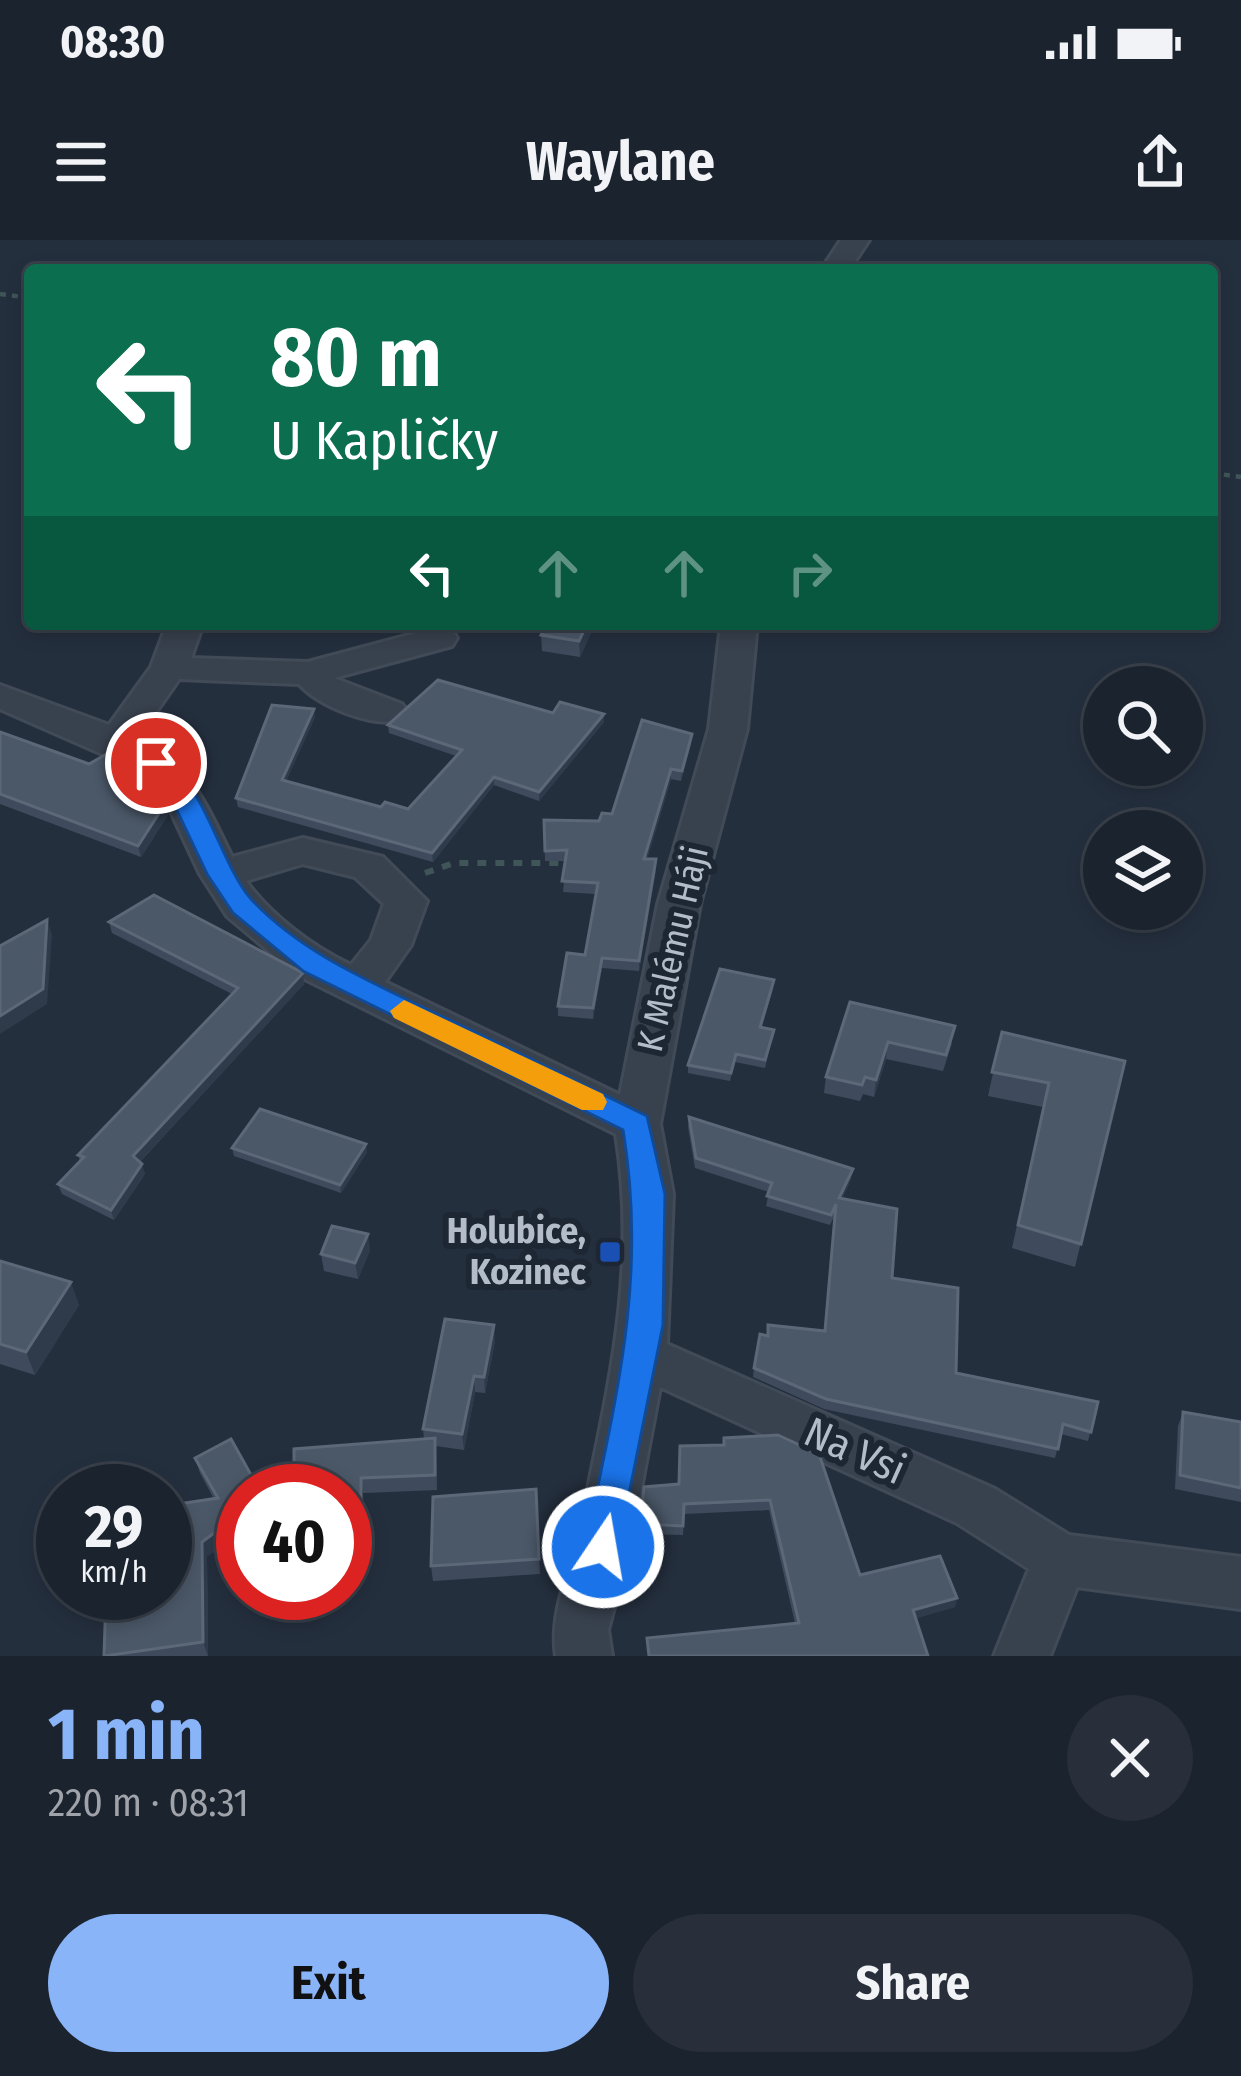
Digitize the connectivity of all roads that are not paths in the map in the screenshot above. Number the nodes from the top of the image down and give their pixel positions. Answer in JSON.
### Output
{"nodes":[{"id":1,"x":182,"y":630,"type":"edge"},
{"id":2,"x":738,"y":630,"type":"edge"},
{"id":3,"x":439,"y":638,"type":"dead end"},
{"id":4,"x":169,"y":668,"type":"junction"},
{"id":5,"x":309,"y":673,"type":"junction"},
{"id":6,"x":0,"y":696,"type":"edge"},
{"id":7,"x":389,"y":712,"type":"dead end"},
{"id":8,"x":116,"y":742,"type":"junction"},
{"id":9,"x":220,"y":874,"type":"junction"},
{"id":10,"x":357,"y":988,"type":"junction"},
{"id":11,"x":637,"y":1124,"type":"junction"},
{"id":12,"x":643,"y":1356,"type":"junction"},
{"id":13,"x":1060,"y":1559,"type":"junction"},
{"id":14,"x":1241,"y":1582,"type":"edge"},
{"id":15,"x":573,"y":1647,"type":"edge"},
{"id":16,"x":1022,"y":1656,"type":"edge"}],
"edges":[{"from":1,"to":4,"type":"street"},
{"from":2,"to":11,"type":"street","name":"K Malému Háji"},
{"from":3,"to":5,"type":"street"},
{"from":4,"to":5,"type":"street"},
{"from":4,"to":8,"type":"street"},
{"from":5,"to":7,"type":"street"},
{"from":6,"to":8,"type":"street"},
{"from":8,"to":9,"type":"street"},
{"from":9,"to":10,"type":"street"},
{"from":9,"to":10,"type":"street"},
{"from":10,"to":11,"type":"street"},
{"from":11,"to":12,"type":"street","name":"K Malému Háji"},
{"from":12,"to":13,"type":"street","name":"Na Vsi"},
{"from":12,"to":15,"type":"street","name":"K Malému Háji"},
{"from":13,"to":14,"type":"street","name":"Na Vsi"},
{"from":13,"to":16,"type":"street"}]}
